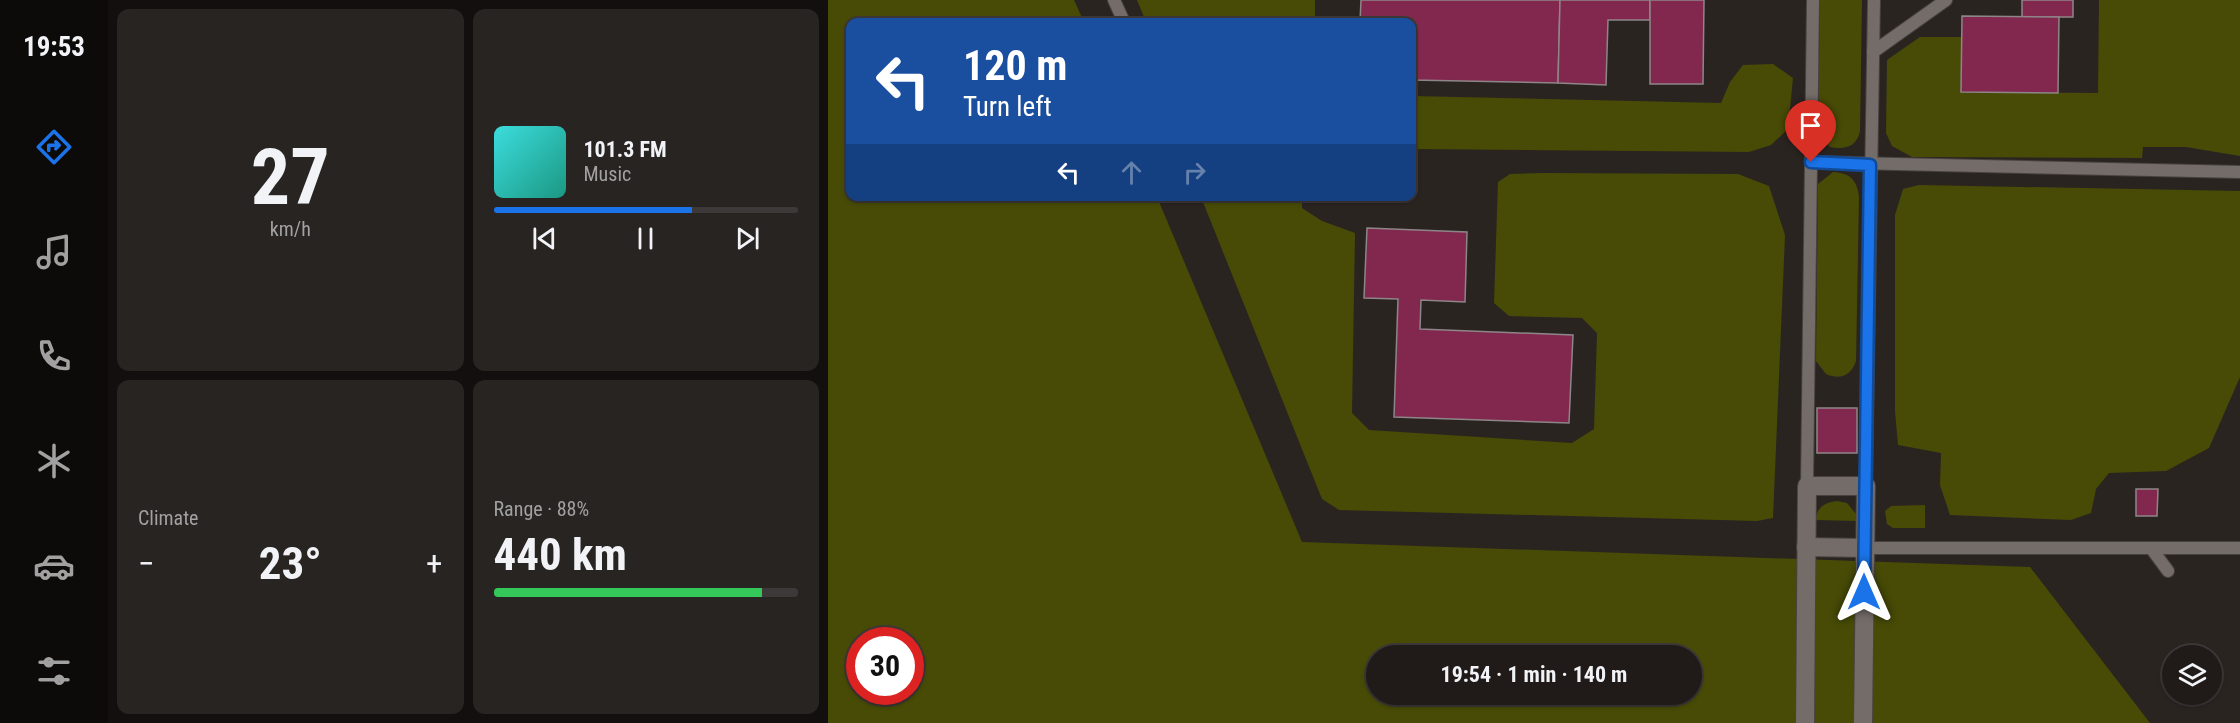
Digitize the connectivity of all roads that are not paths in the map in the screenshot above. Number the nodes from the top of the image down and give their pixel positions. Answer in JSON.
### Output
{"nodes":[{"id":1,"x":1114,"y":0,"type":"edge"},
{"id":2,"x":1813,"y":0,"type":"edge"},
{"id":3,"x":1874,"y":0,"type":"edge"},
{"id":4,"x":1946,"y":0,"type":"edge"},
{"id":5,"x":1122,"y":18,"type":"edge"},
{"id":6,"x":1873,"y":52,"type":"junction"},
{"id":7,"x":1811,"y":162,"type":"junction"},
{"id":8,"x":1870,"y":165,"type":"junction"},
{"id":9,"x":2240,"y":172,"type":"edge"},
{"id":10,"x":1808,"y":486,"type":"junction"},
{"id":11,"x":1866,"y":486,"type":"junction"},
{"id":12,"x":1806,"y":547,"type":"junction"},
{"id":13,"x":1864,"y":548,"type":"junction"},
{"id":14,"x":2151,"y":548,"type":"junction"},
{"id":15,"x":2240,"y":548,"type":"edge"},
{"id":16,"x":2168,"y":571,"type":"dead end"},
{"id":17,"x":1805,"y":723,"type":"edge"},
{"id":18,"x":1863,"y":723,"type":"edge"}],
"edges":[{"from":1,"to":5,"type":"lane"},
{"from":2,"to":7,"type":"lane"},
{"from":3,"to":6,"type":"lane"},
{"from":4,"to":6,"type":"lane"},
{"from":6,"to":8,"type":"lane"},
{"from":7,"to":8,"type":"lane"},
{"from":7,"to":10,"type":"lane"},
{"from":8,"to":9,"type":"lane"},
{"from":8,"to":11,"type":"lane"},
{"from":10,"to":11,"type":"street"},
{"from":10,"to":12,"type":"street"},
{"from":11,"to":13,"type":"street"},
{"from":12,"to":13,"type":"street"},
{"from":12,"to":17,"type":"street"},
{"from":13,"to":14,"type":"lane"},
{"from":13,"to":18,"type":"street"},
{"from":14,"to":15,"type":"lane"},
{"from":14,"to":16,"type":"lane"}]}
